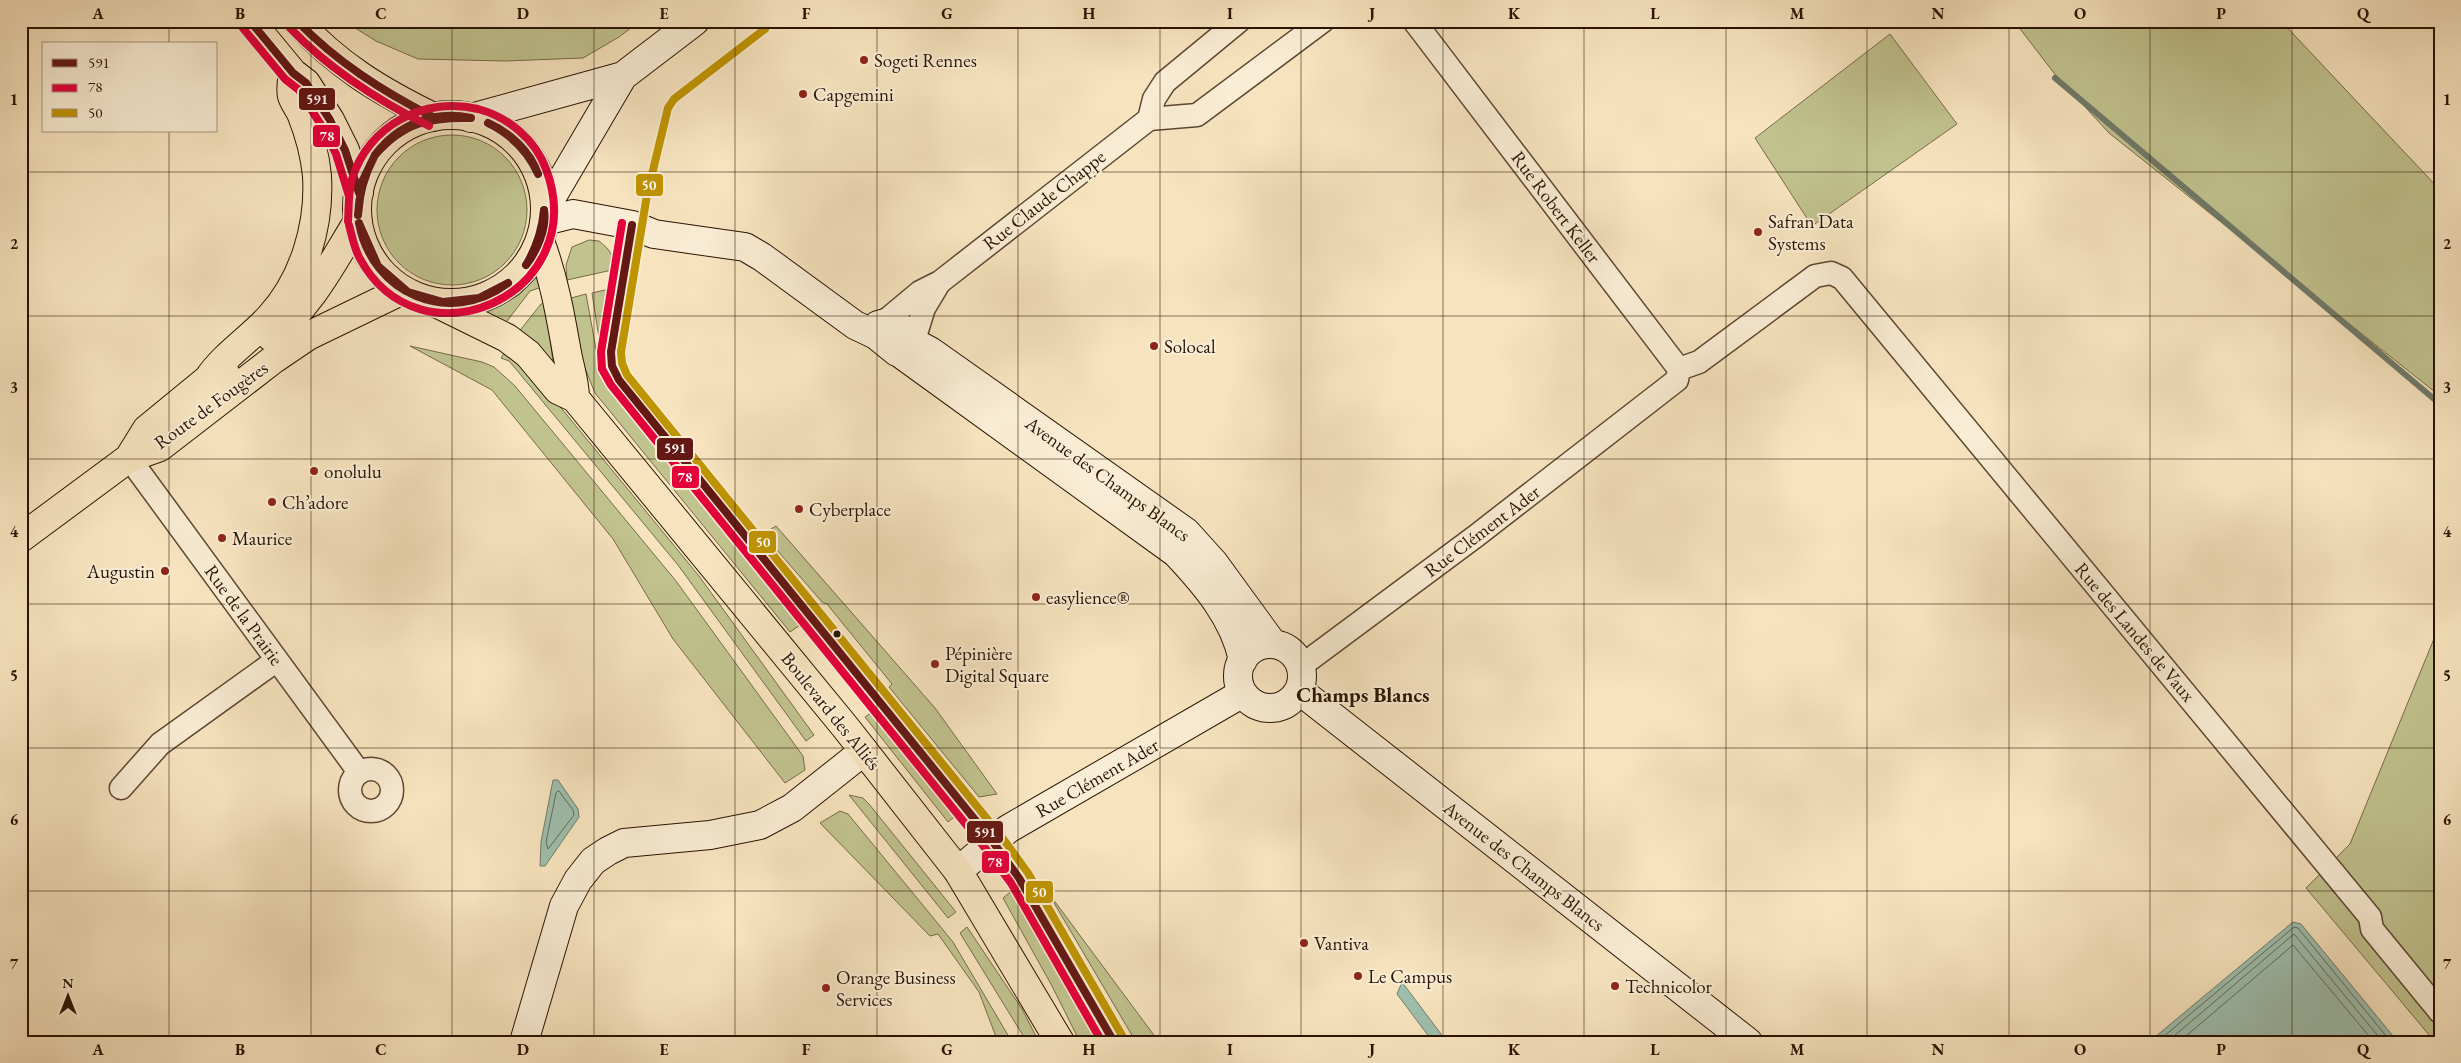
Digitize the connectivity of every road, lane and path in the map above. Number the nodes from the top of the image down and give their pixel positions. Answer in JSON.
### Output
{"nodes":[{"id":1,"x":250,"y":21,"type":"edge"},
{"id":2,"x":297,"y":21,"type":"edge"},
{"id":3,"x":694,"y":21,"type":"edge"},
{"id":4,"x":1239,"y":21,"type":"edge"},
{"id":5,"x":1323,"y":21,"type":"edge"},
{"id":6,"x":1414,"y":21,"type":"edge"},
{"id":7,"x":292,"y":73,"type":"junction"},
{"id":8,"x":622,"y":76,"type":"junction"},
{"id":9,"x":433,"y":117,"type":"junction"},
{"id":10,"x":471,"y":118,"type":"junction"},
{"id":11,"x":1148,"y":119,"type":"junction"},
{"id":12,"x":359,"y":193,"type":"junction"},
{"id":13,"x":358,"y":221,"type":"junction"},
{"id":14,"x":543,"y":223,"type":"junction"},
{"id":15,"x":940,"y":282,"type":"junction"},
{"id":16,"x":403,"y":290,"type":"junction"},
{"id":17,"x":434,"y":302,"type":"junction"},
{"id":18,"x":880,"y":328,"type":"junction"},
{"id":19,"x":910,"y":346,"type":"junction"},
{"id":20,"x":1679,"y":369,"type":"junction"},
{"id":21,"x":208,"y":379,"type":"junction"},
{"id":22,"x":575,"y":398,"type":"junction"},
{"id":23,"x":129,"y":458,"type":"junction"},
{"id":24,"x":21,"y":538,"type":"edge"},
{"id":25,"x":1273,"y":644,"type":"junction"},
{"id":26,"x":277,"y":660,"type":"junction"},
{"id":27,"x":1242,"y":660,"type":"junction"},
{"id":28,"x":1300,"y":678,"type":"junction"},
{"id":29,"x":1243,"y":694,"type":"junction"},
{"id":30,"x":864,"y":751,"type":"junction"},
{"id":31,"x":359,"y":772,"type":"dead end"},
{"id":32,"x":121,"y":788,"type":"dead end"},
{"id":33,"x":958,"y":871,"type":"junction"},
{"id":34,"x":2440,"y":1012,"type":"edge"},
{"id":35,"x":524,"y":1042,"type":"edge"},
{"id":36,"x":1060,"y":1042,"type":"edge"},
{"id":37,"x":1748,"y":1042,"type":"edge"}],
"edges":[{"from":1,"to":7,"type":"main road"},
{"from":2,"to":9,"type":"main road"},
{"from":3,"to":8,"type":"street"},
{"from":4,"to":11,"type":"street"},
{"from":5,"to":11,"type":"street"},
{"from":6,"to":20,"type":"street","name":"Rue Robert Keller"},
{"from":7,"to":12,"type":"main road"},
{"from":7,"to":21,"type":"main road"},
{"from":8,"to":10,"type":"street"},
{"from":8,"to":14,"type":"street"},
{"from":9,"to":10,"type":"main road"},
{"from":9,"to":12,"type":"main road"},
{"from":10,"to":14,"type":"main road"},
{"from":11,"to":15,"type":"street","name":"Rue Claude Chappe"},
{"from":12,"to":13,"type":"main road"},
{"from":13,"to":16,"type":"main road"},
{"from":13,"to":21,"type":"main road","name":"Route de Fougères"},
{"from":14,"to":17,"type":"main road"},
{"from":14,"to":18,"type":"street"},
{"from":14,"to":22,"type":"main road"},
{"from":15,"to":18,"type":"street","name":"Rue Claude Chappe"},
{"from":15,"to":19,"type":"street","name":"Rue Claude Chappe"},
{"from":16,"to":17,"type":"main road"},
{"from":16,"to":23,"type":"main road","name":"Route de Fougères"},
{"from":17,"to":22,"type":"main road","name":"Boulevard des Alliés"},
{"from":18,"to":19,"type":"street"},
{"from":19,"to":25,"type":"street","name":"Avenue des Champs Blancs"},
{"from":19,"to":27,"type":"street","name":"Avenue des Champs Blancs"},
{"from":20,"to":28,"type":"street","name":"Rue Clément Ader"},
{"from":20,"to":34,"type":"street","name":"Rue des Landes de Vaux"},
{"from":21,"to":23,"type":"main road","name":"Route de Fougères"},
{"from":22,"to":30,"type":"main road","name":"Boulevard des Alliés"},
{"from":23,"to":24,"type":"main road"},
{"from":23,"to":26,"type":"street","name":"Rue de la Prairie"},
{"from":25,"to":27,"type":"street"},
{"from":25,"to":28,"type":"street"},
{"from":26,"to":31,"type":"street","name":"Rue de la Prairie"},
{"from":26,"to":32,"type":"street"},
{"from":27,"to":29,"type":"street"},
{"from":28,"to":29,"type":"street"},
{"from":28,"to":37,"type":"street","name":"Avenue des Champs Blancs"},
{"from":29,"to":33,"type":"street","name":"Rue Clément Ader"},
{"from":30,"to":33,"type":"main road","name":"Boulevard des Alliés"},
{"from":30,"to":35,"type":"street"},
{"from":33,"to":36,"type":"main road","name":"Boulevard des Alliés"}]}
